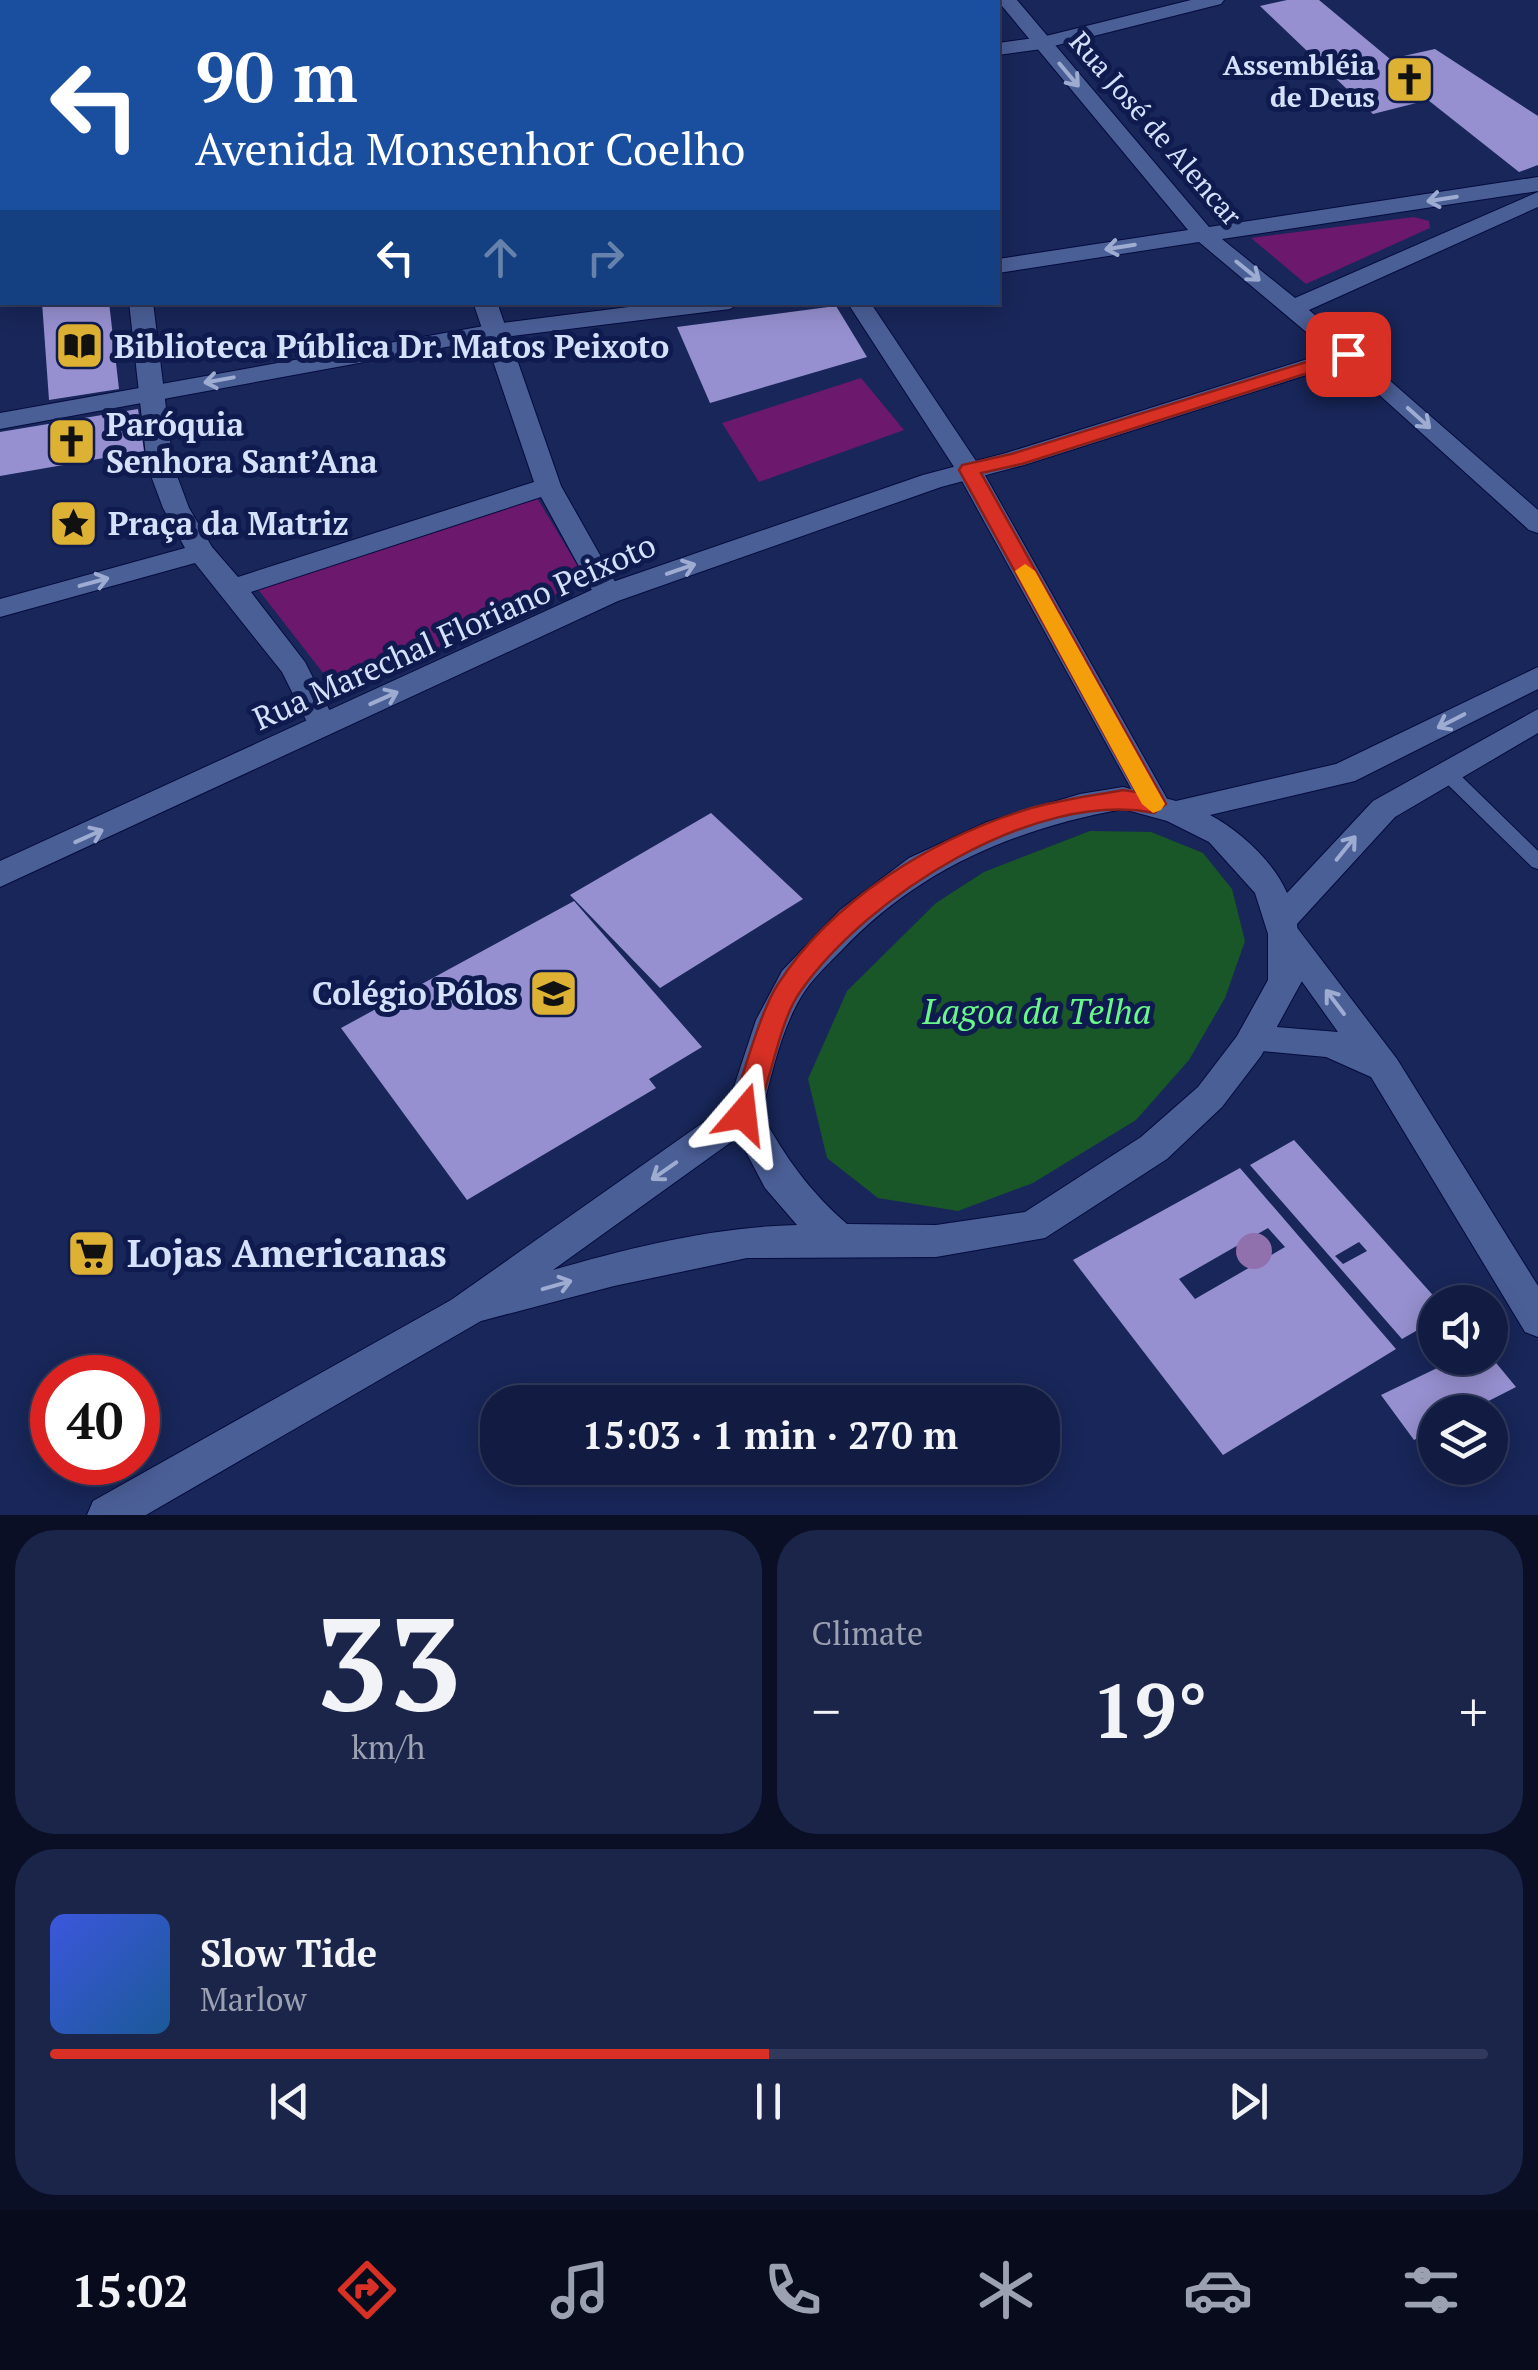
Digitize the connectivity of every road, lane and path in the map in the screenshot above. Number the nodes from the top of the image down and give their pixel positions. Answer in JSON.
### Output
{"nodes":[{"id":1,"x":1007,"y":0,"type":"edge"},
{"id":2,"x":1214,"y":0,"type":"edge"},
{"id":3,"x":1042,"y":43,"type":"junction"},
{"id":4,"x":1000,"y":49,"type":"edge"},
{"id":5,"x":1538,"y":184,"type":"edge"},
{"id":6,"x":1538,"y":199,"type":"edge"},
{"id":7,"x":1204,"y":235,"type":"junction"},
{"id":8,"x":1000,"y":266,"type":"edge"},
{"id":9,"x":141,"y":305,"type":"edge"},
{"id":10,"x":486,"y":305,"type":"edge"},
{"id":11,"x":706,"y":305,"type":"edge"},
{"id":12,"x":860,"y":305,"type":"edge"},
{"id":13,"x":1292,"y":308,"type":"junction"},
{"id":14,"x":495,"y":331,"type":"junction"},
{"id":15,"x":1348,"y":354,"type":"junction"},
{"id":16,"x":154,"y":392,"type":"junction"},
{"id":17,"x":0,"y":421,"type":"edge"},
{"id":18,"x":969,"y":470,"type":"junction"},
{"id":19,"x":548,"y":486,"type":"junction"},
{"id":20,"x":1538,"y":524,"type":"edge"},
{"id":21,"x":201,"y":552,"type":"junction"},
{"id":22,"x":232,"y":588,"type":"junction"},
{"id":23,"x":608,"y":594,"type":"junction"},
{"id":24,"x":0,"y":608,"type":"edge"},
{"id":25,"x":1538,"y":677,"type":"edge"},
{"id":26,"x":1538,"y":718,"type":"edge"},
{"id":27,"x":322,"y":725,"type":"junction"},
{"id":28,"x":1444,"y":771,"type":"junction"},
{"id":29,"x":1165,"y":808,"type":"junction"},
{"id":30,"x":1538,"y":862,"type":"edge"},
{"id":31,"x":0,"y":875,"type":"edge"},
{"id":32,"x":1282,"y":927,"type":"junction"},
{"id":33,"x":1253,"y":1040,"type":"junction"},
{"id":34,"x":1386,"y":1068,"type":"junction"},
{"id":35,"x":743,"y":1114,"type":"junction"},
{"id":36,"x":839,"y":1240,"type":"junction"},
{"id":37,"x":464,"y":1312,"type":"junction"},
{"id":38,"x":1538,"y":1320,"type":"edge"},
{"id":39,"x":107,"y":1515,"type":"edge"}],
"edges":[{"from":1,"to":3,"type":"street","name":"Rua José de Alencar"},
{"from":2,"to":3,"type":"street"},
{"from":3,"to":4,"type":"street"},
{"from":3,"to":7,"type":"street","name":"Rua José de Alencar","one_way":true},
{"from":5,"to":7,"type":"street","one_way":true},
{"from":6,"to":13,"type":"street"},
{"from":7,"to":8,"type":"street","one_way":true},
{"from":7,"to":13,"type":"street","name":"Rua José de Alencar","one_way":true},
{"from":9,"to":16,"type":"street"},
{"from":10,"to":14,"type":"street"},
{"from":11,"to":14,"type":"street"},
{"from":12,"to":18,"type":"street"},
{"from":13,"to":15,"type":"street","name":"Rua José de Alencar"},
{"from":14,"to":16,"type":"street","one_way":true},
{"from":14,"to":19,"type":"street"},
{"from":15,"to":18,"type":"street","name":"Rua Marechal Floriano Peixoto"},
{"from":15,"to":20,"type":"street","name":"Rua José de Alencar","one_way":true},
{"from":16,"to":17,"type":"street"},
{"from":16,"to":21,"type":"street"},
{"from":23,"to":18,"type":"street","name":"Rua Marechal Floriano Peixoto","one_way":true},
{"from":18,"to":29,"type":"street"},
{"from":19,"to":22,"type":"street"},
{"from":19,"to":23,"type":"street"},
{"from":21,"to":22,"type":"street"},
{"from":24,"to":21,"type":"street","one_way":true},
{"from":22,"to":27,"type":"street"},
{"from":27,"to":23,"type":"street","name":"Rua Marechal Floriano Peixoto","one_way":true},
{"from":25,"to":29,"type":"street","one_way":true},
{"from":26,"to":28,"type":"street"},
{"from":31,"to":27,"type":"street","name":"Rua Marechal Floriano Peixoto","one_way":true},
{"from":28,"to":30,"type":"lane"},
{"from":32,"to":28,"type":"street","one_way":true},
{"from":29,"to":32,"type":"street"},
{"from":29,"to":35,"type":"street"},
{"from":32,"to":33,"type":"street"},
{"from":34,"to":32,"type":"street","one_way":true},
{"from":33,"to":34,"type":"street"},
{"from":33,"to":36,"type":"street"},
{"from":34,"to":38,"type":"street"},
{"from":35,"to":36,"type":"street"},
{"from":35,"to":37,"type":"street","one_way":true},
{"from":37,"to":36,"type":"street","one_way":true},
{"from":37,"to":39,"type":"street"}]}
